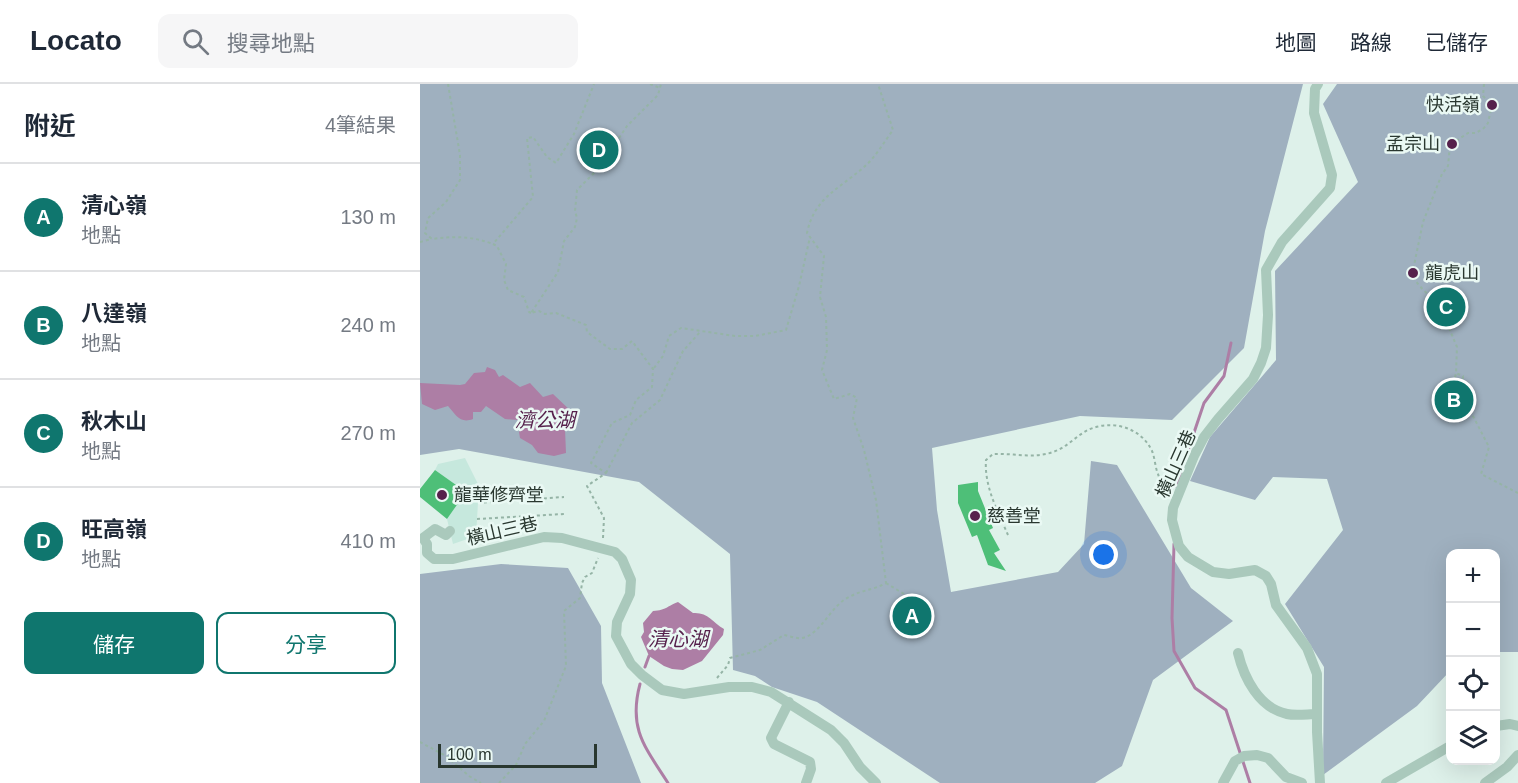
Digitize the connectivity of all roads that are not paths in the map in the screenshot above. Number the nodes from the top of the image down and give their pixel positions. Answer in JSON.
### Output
{"nodes":[{"id":1,"x":1318,"y":84,"type":"edge"},
{"id":2,"x":450,"y":531,"type":"dead end"},
{"id":3,"x":1238,"y":653,"type":"dead end"},
{"id":4,"x":789,"y":702,"type":"junction"},
{"id":5,"x":1317,"y":714,"type":"junction"},
{"id":6,"x":1500,"y":725,"type":"edge"},
{"id":7,"x":1518,"y":726,"type":"edge"},
{"id":8,"x":1446,"y":748,"type":"edge"},
{"id":9,"x":1518,"y":755,"type":"edge"},
{"id":10,"x":807,"y":783,"type":"edge"},
{"id":11,"x":876,"y":783,"type":"edge"},
{"id":12,"x":1223,"y":783,"type":"edge"},
{"id":13,"x":1302,"y":783,"type":"edge"},
{"id":14,"x":1320,"y":783,"type":"edge"},
{"id":15,"x":1386,"y":783,"type":"edge"},
{"id":16,"x":1485,"y":783,"type":"edge"}],
"edges":[{"from":1,"to":5,"type":"lane","name":"橫山三巷"},
{"from":2,"to":4,"type":"lane","name":"橫山三巷"},
{"from":3,"to":5,"type":"lane"},
{"from":4,"to":10,"type":"lane"},
{"from":4,"to":11,"type":"lane","name":"橫山三巷"},
{"from":5,"to":14,"type":"lane","name":"橫山三巷"},
{"from":6,"to":7,"type":"lane"},
{"from":8,"to":15,"type":"lane"},
{"from":9,"to":16,"type":"lane"},
{"from":12,"to":13,"type":"lane"}]}
